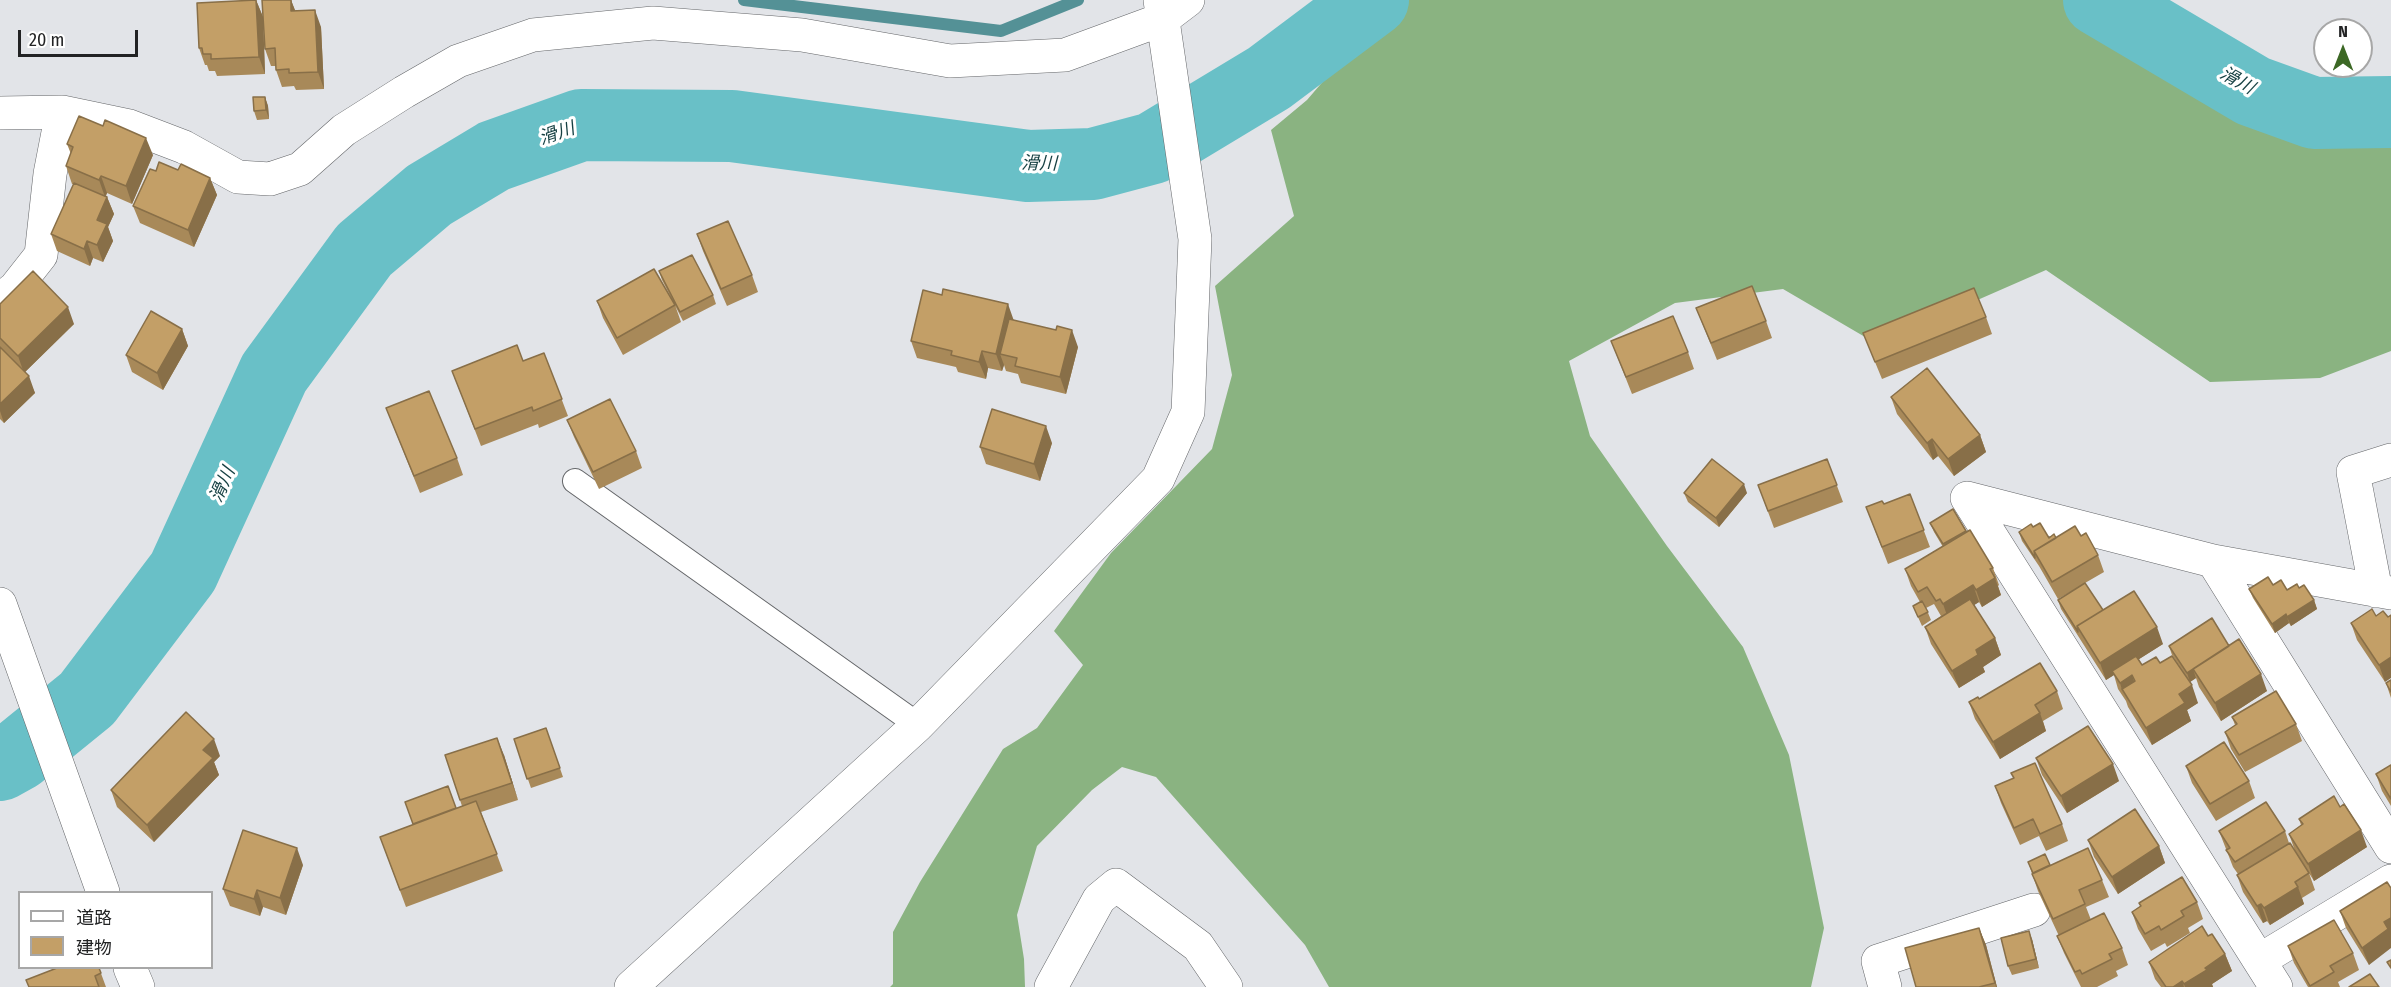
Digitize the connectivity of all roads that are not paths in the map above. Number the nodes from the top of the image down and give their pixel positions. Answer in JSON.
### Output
{"nodes":[{"id":1,"x":1188,"y":0,"type":"edge"},
{"id":2,"x":1163,"y":20,"type":"edge"},
{"id":3,"x":62,"y":111,"type":"junction"},
{"id":4,"x":0,"y":113,"type":"edge"},
{"id":5,"x":0,"y":300,"type":"edge"},
{"id":6,"x":2391,"y":460,"type":"edge"},
{"id":7,"x":575,"y":481,"type":"dead end"},
{"id":8,"x":2212,"y":561,"type":"junction"},
{"id":9,"x":2384,"y":592,"type":"edge"},
{"id":10,"x":0,"y":604,"type":"edge"},
{"id":11,"x":918,"y":724,"type":"junction"},
{"id":12,"x":2391,"y":847,"type":"edge"},
{"id":13,"x":2391,"y":881,"type":"edge"},
{"id":14,"x":103,"y":891,"type":"edge"},
{"id":15,"x":2034,"y":910,"type":"dead end"},
{"id":16,"x":130,"y":969,"type":"edge"},
{"id":17,"x":2268,"y":974,"type":"edge"},
{"id":18,"x":138,"y":987,"type":"edge"},
{"id":19,"x":631,"y":987,"type":"edge"},
{"id":20,"x":1051,"y":987,"type":"edge"},
{"id":21,"x":1226,"y":987,"type":"edge"},
{"id":22,"x":1885,"y":987,"type":"edge"}],
"edges":[{"from":1,"to":2,"type":"street"},
{"from":2,"to":3,"type":"street"},
{"from":2,"to":11,"type":"street"},
{"from":3,"to":4,"type":"street"},
{"from":3,"to":5,"type":"street"},
{"from":6,"to":9,"type":"street"},
{"from":7,"to":11,"type":"lane"},
{"from":8,"to":9,"type":"street"},
{"from":8,"to":12,"type":"street"},
{"from":8,"to":17,"type":"street"},
{"from":10,"to":14,"type":"street"},
{"from":11,"to":19,"type":"street"},
{"from":13,"to":17,"type":"street"},
{"from":15,"to":22,"type":"street"},
{"from":16,"to":18,"type":"street"},
{"from":20,"to":21,"type":"street"}]}
